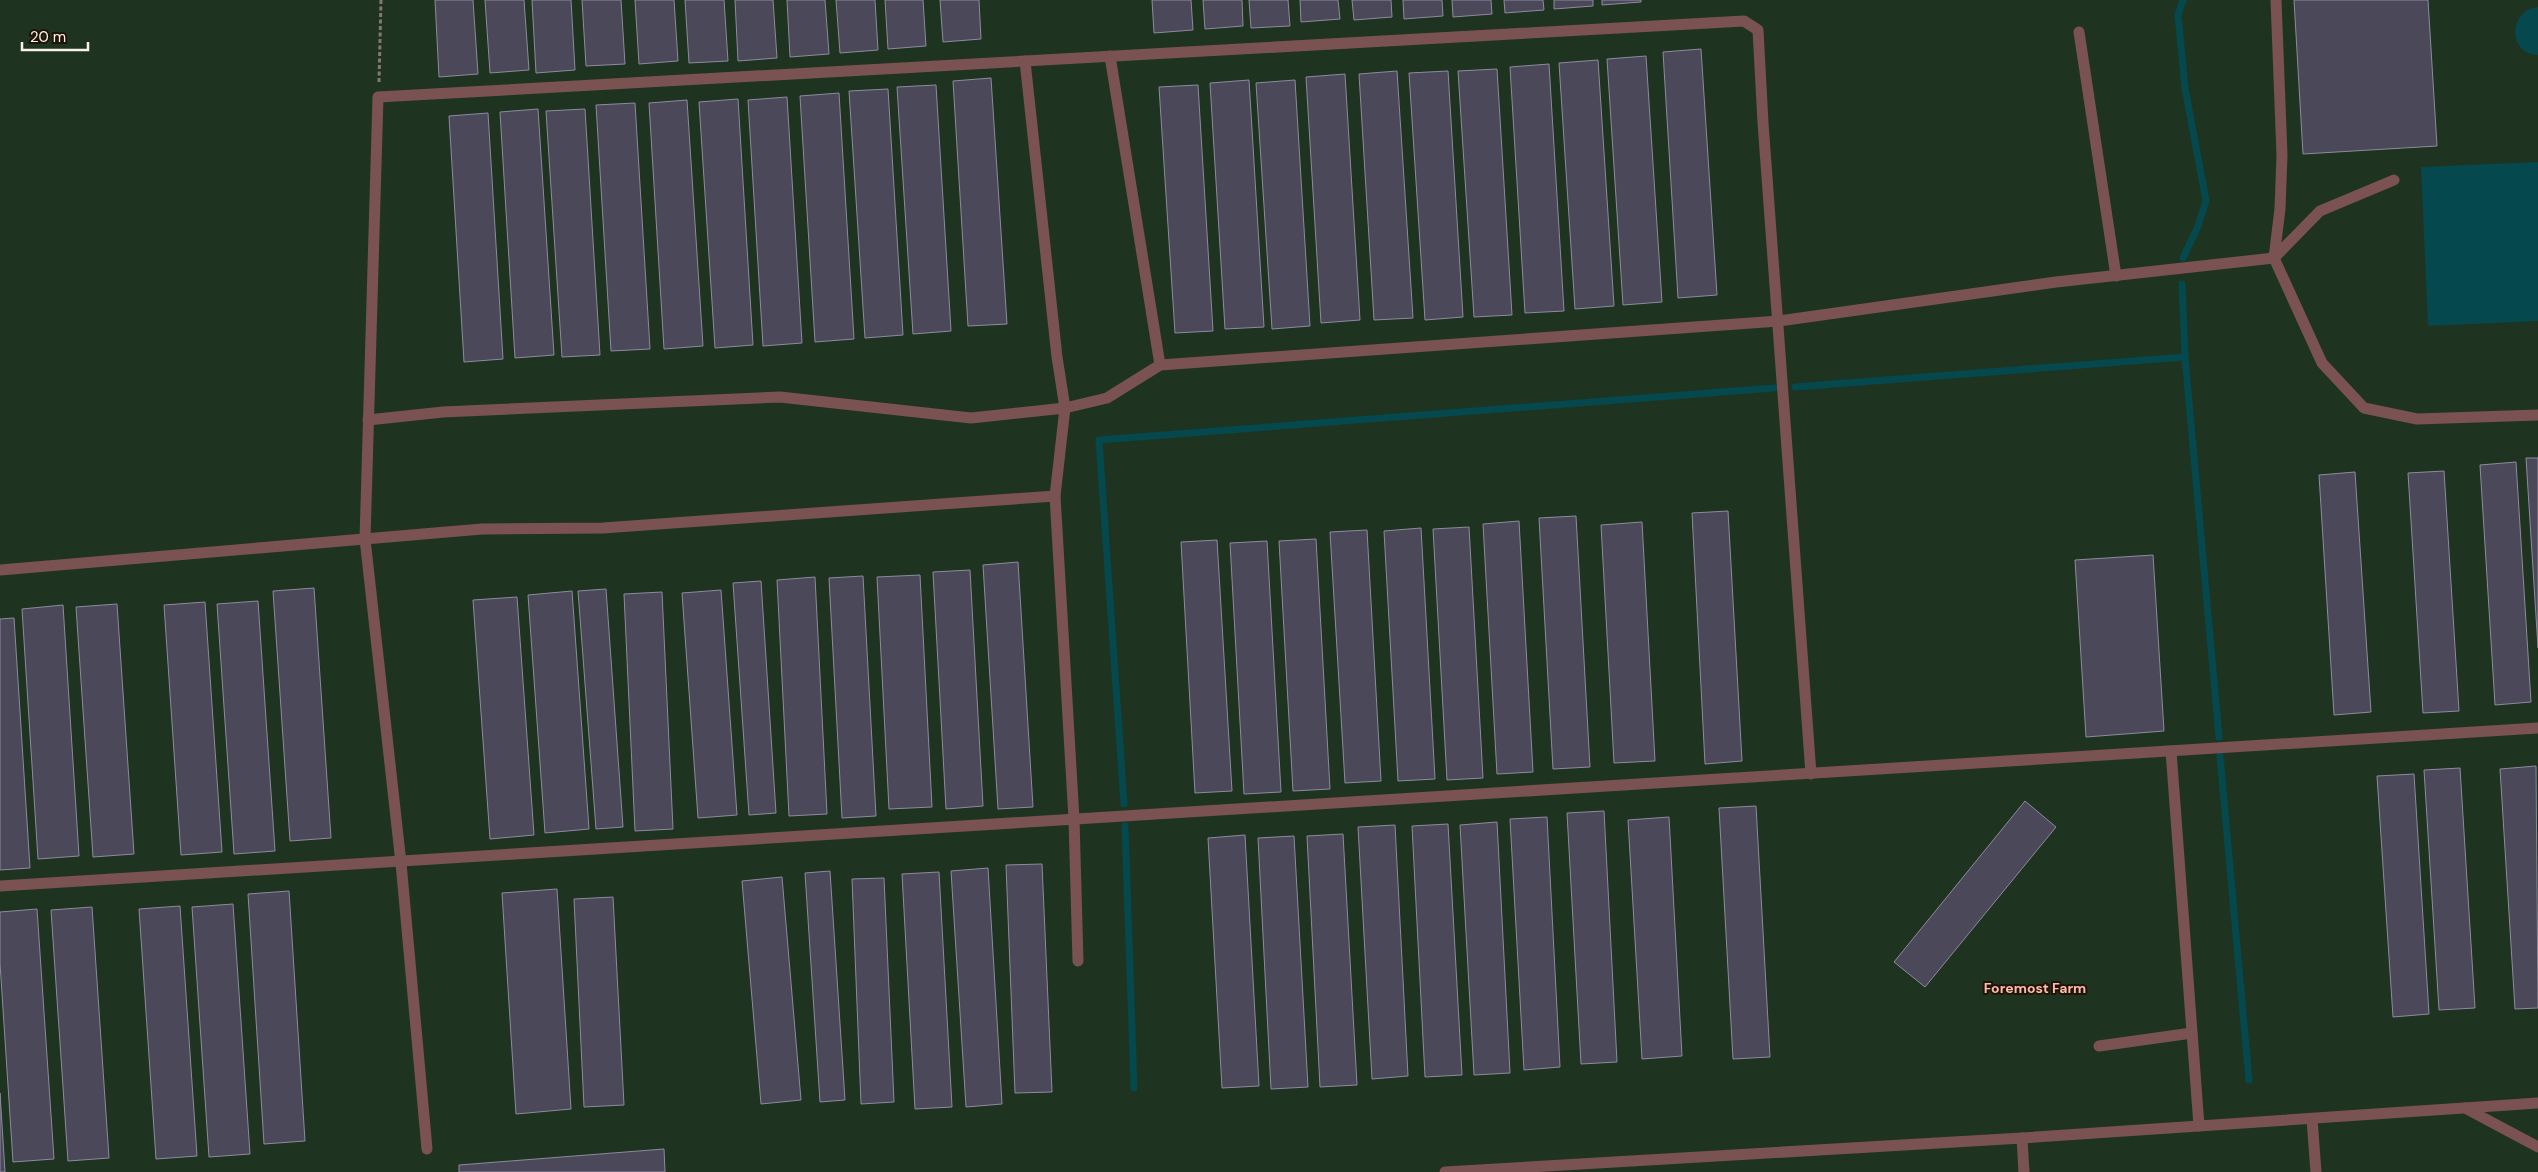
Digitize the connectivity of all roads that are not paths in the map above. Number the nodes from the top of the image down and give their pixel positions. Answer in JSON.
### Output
{"nodes":[{"id":1,"x":2276,"y":0,"type":"edge"},
{"id":2,"x":2079,"y":32,"type":"dead end"},
{"id":3,"x":1110,"y":56,"type":"junction"},
{"id":4,"x":1025,"y":61,"type":"junction"},
{"id":5,"x":2394,"y":180,"type":"dead end"},
{"id":6,"x":2274,"y":258,"type":"junction"},
{"id":7,"x":2116,"y":276,"type":"junction"},
{"id":8,"x":1779,"y":321,"type":"junction"},
{"id":9,"x":1160,"y":365,"type":"junction"},
{"id":10,"x":1065,"y":408,"type":"junction"},
{"id":11,"x":2538,"y":416,"type":"edge"},
{"id":12,"x":368,"y":420,"type":"junction"},
{"id":13,"x":1055,"y":496,"type":"junction"},
{"id":14,"x":365,"y":540,"type":"junction"},
{"id":15,"x":0,"y":570,"type":"edge"},
{"id":16,"x":2538,"y":728,"type":"edge"},
{"id":17,"x":2171,"y":751,"type":"junction"},
{"id":18,"x":1811,"y":774,"type":"junction"},
{"id":19,"x":1074,"y":819,"type":"junction"},
{"id":20,"x":402,"y":863,"type":"junction"},
{"id":21,"x":0,"y":886,"type":"edge"},
{"id":22,"x":1078,"y":961,"type":"dead end"},
{"id":23,"x":2192,"y":1033,"type":"junction"},
{"id":24,"x":2099,"y":1046,"type":"dead end"},
{"id":25,"x":2538,"y":1103,"type":"edge"},
{"id":26,"x":2465,"y":1108,"type":"junction"},
{"id":27,"x":2312,"y":1119,"type":"junction"},
{"id":28,"x":2199,"y":1126,"type":"junction"},
{"id":29,"x":2022,"y":1138,"type":"junction"},
{"id":30,"x":2538,"y":1147,"type":"edge"},
{"id":31,"x":427,"y":1149,"type":"dead end"},
{"id":32,"x":1445,"y":1172,"type":"edge"},
{"id":33,"x":2024,"y":1172,"type":"edge"},
{"id":34,"x":2316,"y":1172,"type":"edge"}],
"edges":[{"from":1,"to":6,"type":"lane"},
{"from":2,"to":7,"type":"lane"},
{"from":3,"to":4,"type":"lane"},
{"from":3,"to":8,"type":"lane"},
{"from":3,"to":9,"type":"lane"},
{"from":4,"to":10,"type":"lane"},
{"from":4,"to":12,"type":"lane"},
{"from":5,"to":6,"type":"lane"},
{"from":6,"to":7,"type":"lane"},
{"from":6,"to":11,"type":"lane"},
{"from":7,"to":8,"type":"lane"},
{"from":8,"to":9,"type":"lane"},
{"from":8,"to":18,"type":"lane"},
{"from":9,"to":10,"type":"lane"},
{"from":10,"to":12,"type":"lane"},
{"from":10,"to":13,"type":"lane"},
{"from":12,"to":14,"type":"lane"},
{"from":13,"to":14,"type":"lane"},
{"from":13,"to":19,"type":"lane"},
{"from":14,"to":15,"type":"lane"},
{"from":14,"to":20,"type":"lane"},
{"from":16,"to":17,"type":"lane"},
{"from":17,"to":18,"type":"lane"},
{"from":17,"to":23,"type":"lane"},
{"from":18,"to":19,"type":"lane"},
{"from":19,"to":20,"type":"lane"},
{"from":19,"to":22,"type":"lane"},
{"from":20,"to":21,"type":"lane"},
{"from":20,"to":31,"type":"lane"},
{"from":23,"to":24,"type":"lane"},
{"from":23,"to":28,"type":"lane"},
{"from":25,"to":26,"type":"lane"},
{"from":26,"to":27,"type":"lane"},
{"from":26,"to":30,"type":"lane"},
{"from":27,"to":28,"type":"lane"},
{"from":27,"to":34,"type":"lane"},
{"from":28,"to":29,"type":"lane"},
{"from":29,"to":32,"type":"lane"},
{"from":29,"to":33,"type":"lane"}]}
